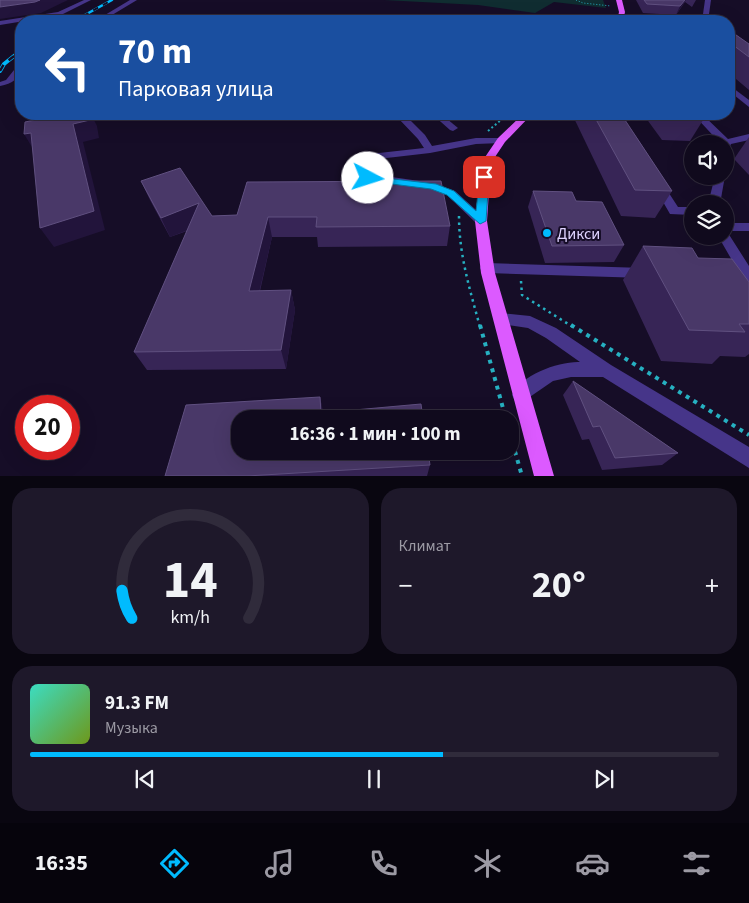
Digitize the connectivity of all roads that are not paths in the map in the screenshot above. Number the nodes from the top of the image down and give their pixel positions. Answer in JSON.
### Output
{"nodes":[{"id":1,"x":88,"y":0,"type":"edge"},
{"id":2,"x":134,"y":0,"type":"edge"},
{"id":3,"x":619,"y":0,"type":"edge"},
{"id":4,"x":708,"y":0,"type":"edge"},
{"id":5,"x":52,"y":15,"type":"edge"},
{"id":6,"x":108,"y":15,"type":"edge"},
{"id":7,"x":620,"y":15,"type":"edge"},
{"id":8,"x":706,"y":15,"type":"edge"},
{"id":9,"x":15,"y":21,"type":"edge"},
{"id":10,"x":0,"y":23,"type":"edge"},
{"id":11,"x":15,"y":74,"type":"edge"},
{"id":12,"x":0,"y":84,"type":"edge"},
{"id":13,"x":735,"y":92,"type":"edge"},
{"id":14,"x":749,"y":104,"type":"edge"},
{"id":15,"x":405,"y":120,"type":"edge"},
{"id":16,"x":444,"y":120,"type":"edge"},
{"id":17,"x":522,"y":120,"type":"edge"},
{"id":18,"x":703,"y":120,"type":"edge"},
{"id":19,"x":453,"y":128,"type":"dead end"},
{"id":20,"x":716,"y":135,"type":"edge"},
{"id":21,"x":749,"y":137,"type":"edge"},
{"id":22,"x":501,"y":140,"type":"junction"},
{"id":23,"x":734,"y":143,"type":"edge"},
{"id":24,"x":430,"y":150,"type":"junction"},
{"id":25,"x":653,"y":177,"type":"edge"},
{"id":26,"x":684,"y":211,"type":"edge"},
{"id":27,"x":480,"y":221,"type":"junction"},
{"id":28,"x":734,"y":227,"type":"edge"},
{"id":29,"x":749,"y":227,"type":"edge"},
{"id":30,"x":729,"y":245,"type":"edge"},
{"id":31,"x":488,"y":268,"type":"junction"},
{"id":32,"x":662,"y":274,"type":"edge"},
{"id":33,"x":730,"y":276,"type":"edge"},
{"id":34,"x":749,"y":277,"type":"edge"},
{"id":35,"x":501,"y":319,"type":"junction"},
{"id":36,"x":606,"y":370,"type":"junction"},
{"id":37,"x":521,"y":395,"type":"junction"},
{"id":38,"x":749,"y":458,"type":"edge"},
{"id":39,"x":544,"y":476,"type":"edge"}],
"edges":[{"from":1,"to":5,"type":"street"},
{"from":2,"to":6,"type":"street"},
{"from":3,"to":7,"type":"main road"},
{"from":4,"to":8,"type":"street"},
{"from":9,"to":10,"type":"street"},
{"from":11,"to":12,"type":"street"},
{"from":13,"to":14,"type":"street"},
{"from":15,"to":24,"type":"street"},
{"from":16,"to":19,"type":"street"},
{"from":17,"to":22,"type":"main road"},
{"from":18,"to":20,"type":"street"},
{"from":21,"to":23,"type":"street"},
{"from":22,"to":24,"type":"street"},
{"from":22,"to":27,"type":"main road"},
{"from":24,"to":27,"type":"street"},
{"from":25,"to":26,"type":"street"},
{"from":27,"to":31,"type":"main road"},
{"from":28,"to":29,"type":"street"},
{"from":30,"to":34,"type":"street"},
{"from":31,"to":32,"type":"street"},
{"from":31,"to":35,"type":"main road"},
{"from":33,"to":34,"type":"street"},
{"from":35,"to":36,"type":"street"},
{"from":35,"to":37,"type":"main road"},
{"from":36,"to":37,"type":"street"},
{"from":36,"to":38,"type":"street"},
{"from":37,"to":39,"type":"main road"}]}
